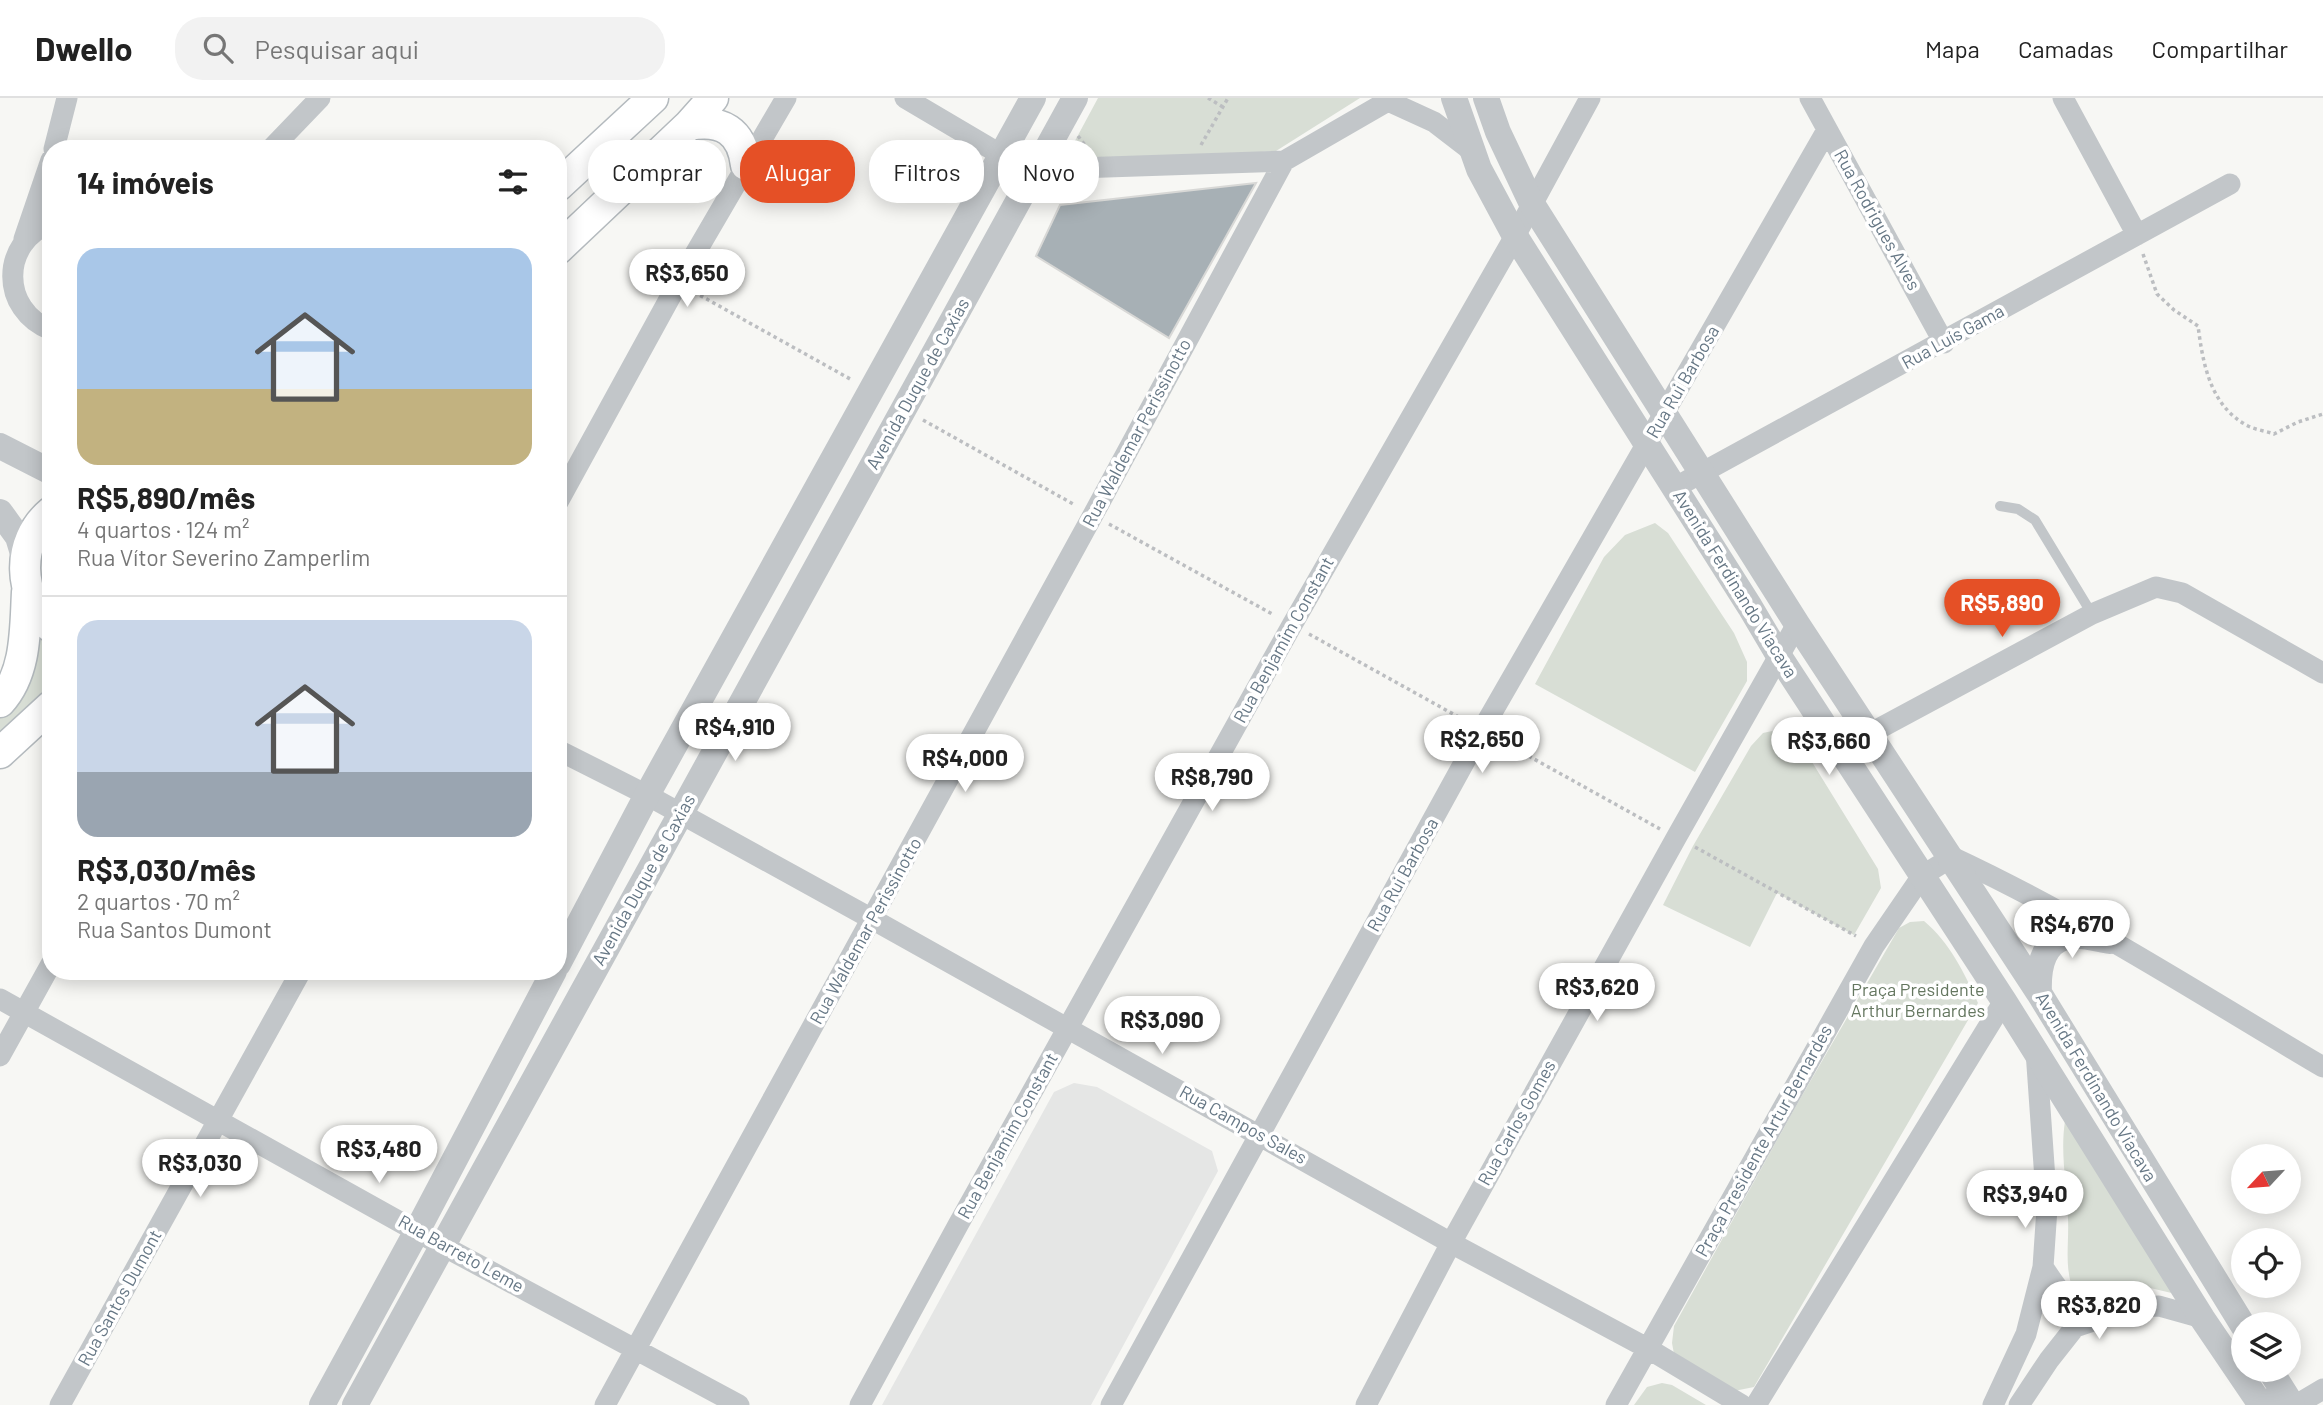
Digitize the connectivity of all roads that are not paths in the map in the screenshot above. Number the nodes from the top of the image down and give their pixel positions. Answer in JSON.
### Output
{"nodes":[{"id":1,"x":66,"y":98,"type":"edge"},
{"id":2,"x":320,"y":98,"type":"edge"},
{"id":3,"x":653,"y":98,"type":"edge"},
{"id":4,"x":713,"y":98,"type":"edge"},
{"id":5,"x":786,"y":98,"type":"edge"},
{"id":6,"x":905,"y":98,"type":"edge"},
{"id":7,"x":1033,"y":98,"type":"edge"},
{"id":8,"x":1075,"y":98,"type":"edge"},
{"id":9,"x":1454,"y":98,"type":"edge"},
{"id":10,"x":1486,"y":98,"type":"edge"},
{"id":11,"x":1590,"y":98,"type":"edge"},
{"id":12,"x":1810,"y":98,"type":"edge"},
{"id":13,"x":2063,"y":98,"type":"edge"},
{"id":14,"x":1389,"y":99,"type":"edge"},
{"id":15,"x":689,"y":125,"type":"junction"},
{"id":16,"x":1828,"y":130,"type":"junction"},
{"id":17,"x":56,"y":140,"type":"edge"},
{"id":18,"x":280,"y":140,"type":"edge"},
{"id":19,"x":761,"y":140,"type":"edge"},
{"id":20,"x":1009,"y":140,"type":"edge"},
{"id":21,"x":1051,"y":140,"type":"edge"},
{"id":22,"x":740,"y":141,"type":"edge"},
{"id":23,"x":998,"y":152,"type":"edge"},
{"id":24,"x":1473,"y":152,"type":"junction"},
{"id":25,"x":998,"y":159,"type":"edge"},
{"id":26,"x":1284,"y":161,"type":"junction"},
{"id":27,"x":1099,"y":167,"type":"edge"},
{"id":28,"x":740,"y":175,"type":"edge"},
{"id":29,"x":567,"y":178,"type":"edge"},
{"id":30,"x":2230,"y":184,"type":"dead end"},
{"id":31,"x":42,"y":191,"type":"edge"},
{"id":32,"x":1016,"y":203,"type":"edge"},
{"id":33,"x":1532,"y":204,"type":"junction"},
{"id":34,"x":42,"y":226,"type":"edge"},
{"id":35,"x":2137,"y":235,"type":"junction"},
{"id":36,"x":1515,"y":236,"type":"junction"},
{"id":37,"x":567,"y":240,"type":"edge"},
{"id":38,"x":13,"y":247,"type":"edge"},
{"id":39,"x":8,"y":298,"type":"edge"},
{"id":40,"x":42,"y":327,"type":"edge"},
{"id":41,"x":1944,"y":343,"type":"junction"},
{"id":42,"x":1663,"y":415,"type":"junction"},
{"id":43,"x":1648,"y":444,"type":"junction"},
{"id":44,"x":0,"y":446,"type":"edge"},
{"id":45,"x":42,"y":467,"type":"edge"},
{"id":46,"x":1702,"y":473,"type":"junction"},
{"id":47,"x":567,"y":486,"type":"edge"},
{"id":48,"x":1674,"y":488,"type":"junction"},
{"id":49,"x":2000,"y":506,"type":"dead end"},
{"id":50,"x":0,"y":512,"type":"edge"},
{"id":51,"x":42,"y":522,"type":"edge"},
{"id":52,"x":25,"y":560,"type":"junction"},
{"id":53,"x":27,"y":591,"type":"junction"},
{"id":54,"x":2092,"y":614,"type":"junction"},
{"id":55,"x":42,"y":619,"type":"edge"},
{"id":56,"x":1797,"y":624,"type":"junction"},
{"id":57,"x":1779,"y":656,"type":"junction"},
{"id":58,"x":2323,"y":673,"type":"edge"},
{"id":59,"x":0,"y":702,"type":"edge"},
{"id":60,"x":42,"y":714,"type":"edge"},
{"id":61,"x":1869,"y":734,"type":"junction"},
{"id":62,"x":0,"y":753,"type":"edge"},
{"id":63,"x":567,"y":755,"type":"edge"},
{"id":64,"x":647,"y":795,"type":"junction"},
{"id":65,"x":680,"y":815,"type":"junction"},
{"id":66,"x":1952,"y":857,"type":"junction"},
{"id":67,"x":1922,"y":876,"type":"junction"},
{"id":68,"x":872,"y":919,"type":"junction"},
{"id":69,"x":2110,"y":940,"type":"junction"},
{"id":70,"x":567,"y":947,"type":"edge"},
{"id":71,"x":42,"y":980,"type":"edge"},
{"id":72,"x":296,"y":980,"type":"edge"},
{"id":73,"x":549,"y":980,"type":"edge"},
{"id":74,"x":2039,"y":993,"type":"junction"},
{"id":75,"x":0,"y":999,"type":"edge"},
{"id":76,"x":2004,"y":1001,"type":"junction"},
{"id":77,"x":24,"y":1012,"type":"junction"},
{"id":78,"x":1069,"y":1028,"type":"junction"},
{"id":79,"x":2036,"y":1051,"type":"junction"},
{"id":80,"x":0,"y":1056,"type":"edge"},
{"id":81,"x":2323,"y":1067,"type":"edge"},
{"id":82,"x":219,"y":1121,"type":"junction"},
{"id":83,"x":1260,"y":1134,"type":"junction"},
{"id":84,"x":417,"y":1231,"type":"junction"},
{"id":85,"x":1451,"y":1243,"type":"junction"},
{"id":86,"x":443,"y":1246,"type":"junction"},
{"id":87,"x":2043,"y":1267,"type":"junction"},
{"id":88,"x":2235,"y":1312,"type":"edge"},
{"id":89,"x":2112,"y":1315,"type":"junction"},
{"id":90,"x":2202,"y":1318,"type":"junction"},
{"id":91,"x":1647,"y":1348,"type":"junction"},
{"id":92,"x":636,"y":1349,"type":"junction"},
{"id":93,"x":2278,"y":1382,"type":"edge"},
{"id":94,"x":2323,"y":1389,"type":"edge"},
{"id":95,"x":60,"y":1405,"type":"edge"},
{"id":96,"x":322,"y":1405,"type":"edge"},
{"id":97,"x":355,"y":1405,"type":"edge"},
{"id":98,"x":606,"y":1405,"type":"edge"},
{"id":99,"x":739,"y":1405,"type":"edge"},
{"id":100,"x":860,"y":1405,"type":"edge"},
{"id":101,"x":1111,"y":1405,"type":"edge"},
{"id":102,"x":1366,"y":1405,"type":"edge"},
{"id":103,"x":1616,"y":1405,"type":"edge"},
{"id":104,"x":1742,"y":1405,"type":"edge"},
{"id":105,"x":1756,"y":1405,"type":"edge"},
{"id":106,"x":1993,"y":1405,"type":"edge"},
{"id":107,"x":2019,"y":1405,"type":"edge"},
{"id":108,"x":2271,"y":1405,"type":"edge"},
{"id":109,"x":2294,"y":1405,"type":"edge"}],
"edges":[{"from":1,"to":17,"type":"street"},
{"from":2,"to":18,"type":"street"},
{"from":3,"to":29,"type":"main road"},
{"from":4,"to":15,"type":"main road"},
{"from":5,"to":19,"type":"street"},
{"from":6,"to":23,"type":"street"},
{"from":7,"to":20,"type":"street","name":"Avenida Duque de Caxias"},
{"from":8,"to":21,"type":"street","name":"Avenida Duque de Caxias"},
{"from":9,"to":24,"type":"street","name":"Avenida Ferdinando Viacava"},
{"from":10,"to":33,"type":"street","name":"Avenida Ferdinando Viacava"},
{"from":11,"to":33,"type":"street","name":"Rua Benjamim Constant"},
{"from":12,"to":16,"type":"street","name":"Rua Rodrigues Alves"},
{"from":13,"to":35,"type":"street"},
{"from":14,"to":24,"type":"street"},
{"from":14,"to":26,"type":"street"},
{"from":15,"to":22,"type":"main road"},
{"from":15,"to":37,"type":"main road"},
{"from":16,"to":41,"type":"street","name":"Rua Rodrigues Alves"},
{"from":16,"to":42,"type":"street","name":"Rua Rui Barbosa"},
{"from":24,"to":36,"type":"street","name":"Avenida Ferdinando Viacava"},
{"from":25,"to":64,"type":"street","name":"Avenida Duque de Caxias"},
{"from":26,"to":27,"type":"street"},
{"from":26,"to":68,"type":"street","name":"Rua Waldemar Perissinotto"},
{"from":28,"to":47,"type":"street"},
{"from":30,"to":35,"type":"street","name":"Rua Luís Gama"},
{"from":31,"to":38,"type":"street"},
{"from":32,"to":65,"type":"street","name":"Avenida Duque de Caxias"},
{"from":33,"to":36,"type":"street","name":"Rua Benjamim Constant"},
{"from":33,"to":42,"type":"street","name":"Avenida Ferdinando Viacava"},
{"from":34,"to":38,"type":"street"},
{"from":35,"to":41,"type":"street","name":"Rua Luís Gama"},
{"from":36,"to":43,"type":"street","name":"Avenida Ferdinando Viacava"},
{"from":36,"to":78,"type":"street","name":"Rua Benjamim Constant"},
{"from":38,"to":39,"type":"street"},
{"from":39,"to":40,"type":"street"},
{"from":41,"to":46,"type":"street","name":"Rua Luís Gama"},
{"from":42,"to":43,"type":"street","name":"Rua Rui Barbosa"},
{"from":42,"to":46,"type":"street","name":"Avenida Ferdinando Viacava"},
{"from":43,"to":48,"type":"street","name":"Avenida Ferdinando Viacava"},
{"from":43,"to":83,"type":"street","name":"Rua Rui Barbosa"},
{"from":44,"to":45,"type":"street"},
{"from":46,"to":48,"type":"street","name":"Rua Luís Gama"},
{"from":46,"to":56,"type":"street","name":"Avenida Ferdinando Viacava"},
{"from":48,"to":57,"type":"street","name":"Avenida Ferdinando Viacava"},
{"from":49,"to":54,"type":"lane"},
{"from":50,"to":52,"type":"street"},
{"from":51,"to":52,"type":"main road"},
{"from":52,"to":53,"type":"main road"},
{"from":53,"to":55,"type":"main road"},
{"from":53,"to":59,"type":"main road"},
{"from":54,"to":58,"type":"street"},
{"from":54,"to":61,"type":"street"},
{"from":56,"to":57,"type":"street","name":"Rua Carlos Gomes"},
{"from":56,"to":61,"type":"street","name":"Avenida Ferdinando Viacava"},
{"from":57,"to":67,"type":"street","name":"Avenida Ferdinando Viacava"},
{"from":57,"to":85,"type":"street","name":"Rua Carlos Gomes"},
{"from":60,"to":62,"type":"main road"},
{"from":61,"to":66,"type":"street","name":"Avenida Ferdinando Viacava"},
{"from":63,"to":64,"type":"street","name":"Rua Campos Sales"},
{"from":64,"to":65,"type":"street","name":"Rua Campos Sales"},
{"from":64,"to":70,"type":"street","name":"Avenida Duque de Caxias"},
{"from":65,"to":68,"type":"street","name":"Rua Campos Sales"},
{"from":65,"to":86,"type":"street","name":"Avenida Duque de Caxias"},
{"from":66,"to":67,"type":"street","name":"Praça Presidente Artur Bernardes"},
{"from":66,"to":69,"type":"street"},
{"from":66,"to":74,"type":"street","name":"Avenida Ferdinando Viacava"},
{"from":67,"to":76,"type":"street","name":"Avenida Ferdinando Viacava"},
{"from":67,"to":91,"type":"street","name":"Praça Presidente Artur Bernardes"},
{"from":68,"to":78,"type":"street","name":"Rua Campos Sales"},
{"from":68,"to":92,"type":"street","name":"Rua Waldemar Perissinotto"},
{"from":69,"to":74,"type":"street"},
{"from":69,"to":81,"type":"street"},
{"from":71,"to":77,"type":"street"},
{"from":72,"to":82,"type":"street","name":"Rua Santos Dumont"},
{"from":73,"to":84,"type":"street"},
{"from":74,"to":88,"type":"street","name":"Avenida Ferdinando Viacava"},
{"from":75,"to":77,"type":"street","name":"Rua Barreto Leme"},
{"from":76,"to":79,"type":"street","name":"Avenida Ferdinando Viacava"},
{"from":76,"to":105,"type":"street"},
{"from":77,"to":80,"type":"street"},
{"from":77,"to":82,"type":"street","name":"Rua Barreto Leme"},
{"from":78,"to":83,"type":"street","name":"Rua Campos Sales"},
{"from":78,"to":100,"type":"street","name":"Rua Benjamim Constant"},
{"from":79,"to":87,"type":"street"},
{"from":79,"to":90,"type":"street","name":"Avenida Ferdinando Viacava"},
{"from":82,"to":84,"type":"street","name":"Rua Barreto Leme"},
{"from":82,"to":95,"type":"street","name":"Rua Santos Dumont"},
{"from":83,"to":85,"type":"street","name":"Rua Campos Sales"},
{"from":83,"to":101,"type":"street","name":"Rua Rui Barbosa"},
{"from":84,"to":86,"type":"street","name":"Rua Barreto Leme"},
{"from":84,"to":96,"type":"street"},
{"from":85,"to":91,"type":"street","name":"Rua Campos Sales"},
{"from":85,"to":102,"type":"street","name":"Rua Carlos Gomes"},
{"from":86,"to":92,"type":"street","name":"Rua Barreto Leme"},
{"from":86,"to":97,"type":"street","name":"Avenida Duque de Caxias"},
{"from":87,"to":89,"type":"street"},
{"from":87,"to":106,"type":"street"},
{"from":89,"to":90,"type":"street"},
{"from":89,"to":107,"type":"street"},
{"from":90,"to":108,"type":"street","name":"Avenida Ferdinando Viacava"},
{"from":91,"to":103,"type":"street","name":"Praça Presidente Artur Bernardes"},
{"from":91,"to":104,"type":"street","name":"Rua Campos Sales"},
{"from":92,"to":98,"type":"street","name":"Rua Waldemar Perissinotto"},
{"from":92,"to":99,"type":"street","name":"Rua Barreto Leme"},
{"from":93,"to":109,"type":"street"},
{"from":94,"to":109,"type":"street"}]}
